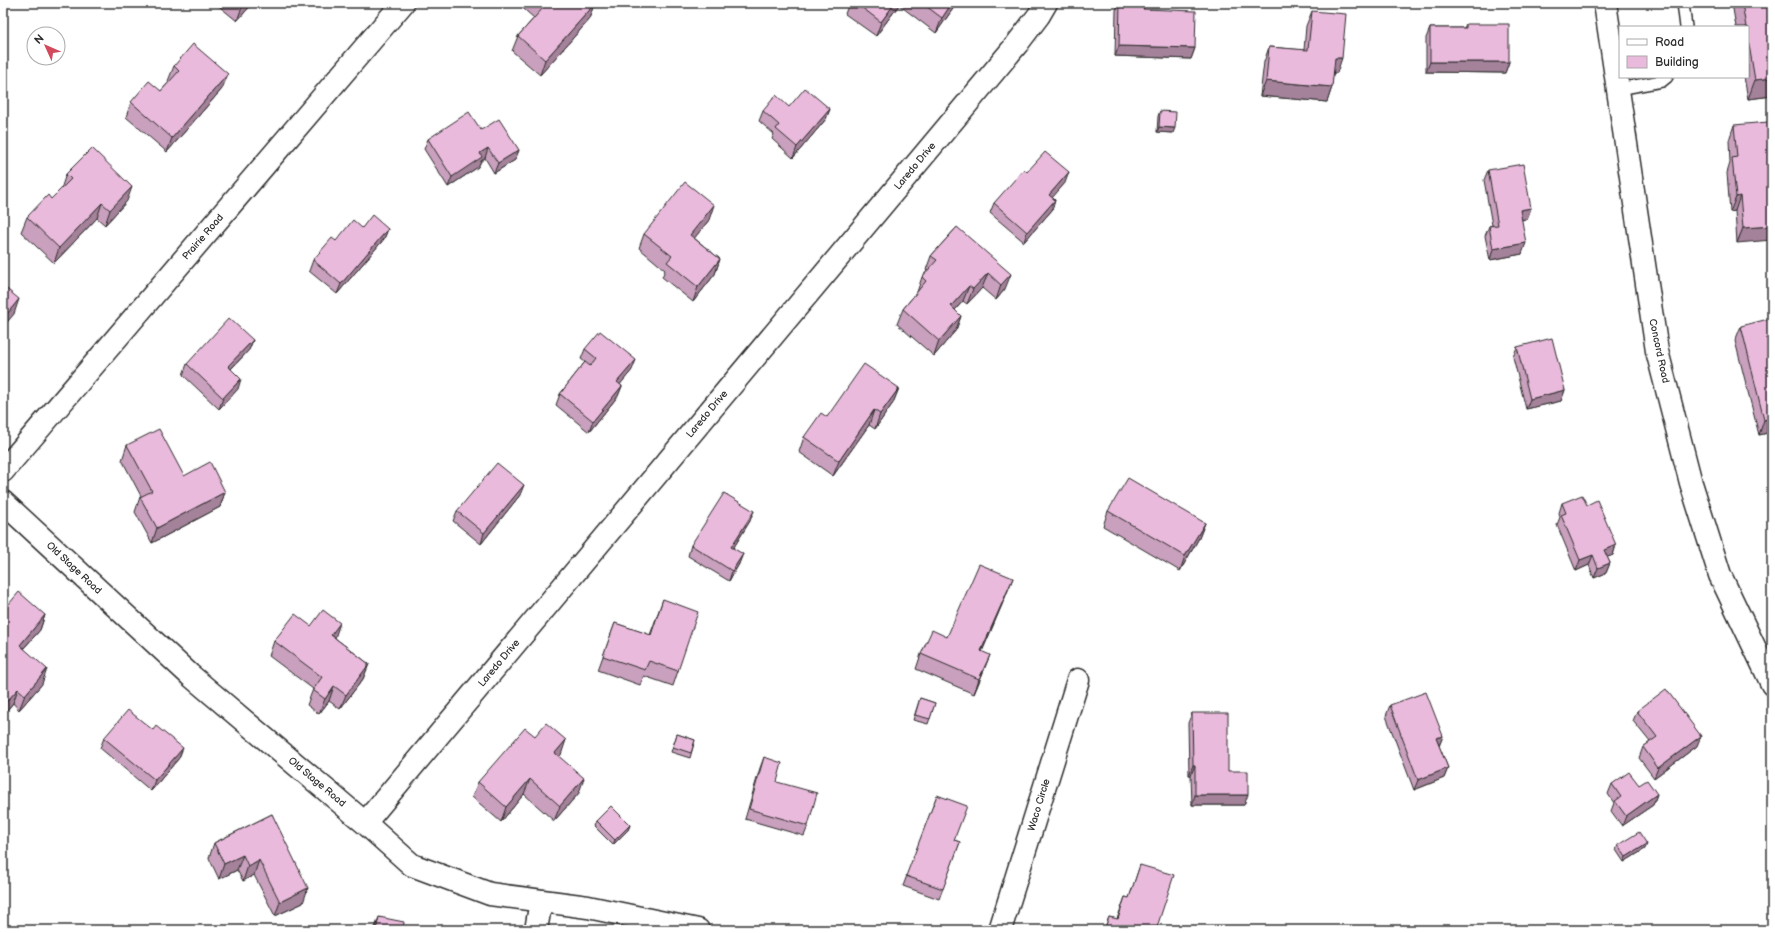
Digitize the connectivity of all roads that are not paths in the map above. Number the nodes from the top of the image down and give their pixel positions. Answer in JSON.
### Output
{"nodes":[{"id":1,"x":403,"y":3,"type":"edge"},
{"id":2,"x":1046,"y":3,"type":"edge"},
{"id":3,"x":1605,"y":3,"type":"edge"},
{"id":4,"x":1683,"y":3,"type":"edge"},
{"id":5,"x":1686,"y":26,"type":"edge"},
{"id":6,"x":1666,"y":78,"type":"edge"},
{"id":7,"x":1618,"y":89,"type":"junction"},
{"id":8,"x":3,"y":471,"type":"edge"},
{"id":9,"x":3,"y":502,"type":"edge"},
{"id":10,"x":1078,"y":680,"type":"dead end"},
{"id":11,"x":1772,"y":684,"type":"edge"},
{"id":12,"x":365,"y":823,"type":"junction"},
{"id":13,"x":541,"y":901,"type":"junction"},
{"id":14,"x":536,"y":930,"type":"edge"},
{"id":15,"x":698,"y":930,"type":"edge"},
{"id":16,"x":1000,"y":930,"type":"edge"}],
"edges":[{"from":1,"to":8,"type":"street","name":"Prairie Road"},
{"from":2,"to":12,"type":"street","name":"Laredo Drive"},
{"from":3,"to":7,"type":"street","name":"Concord Road"},
{"from":4,"to":5,"type":"lane"},
{"from":6,"to":7,"type":"lane"},
{"from":7,"to":11,"type":"street","name":"Concord Road"},
{"from":9,"to":12,"type":"street","name":"Old Stage Road"},
{"from":10,"to":16,"type":"street","name":"Waco Circle"},
{"from":12,"to":13,"type":"street","name":"Old Stage Road"},
{"from":13,"to":14,"type":"street"},
{"from":13,"to":15,"type":"street","name":"Old Stage Road"}]}
